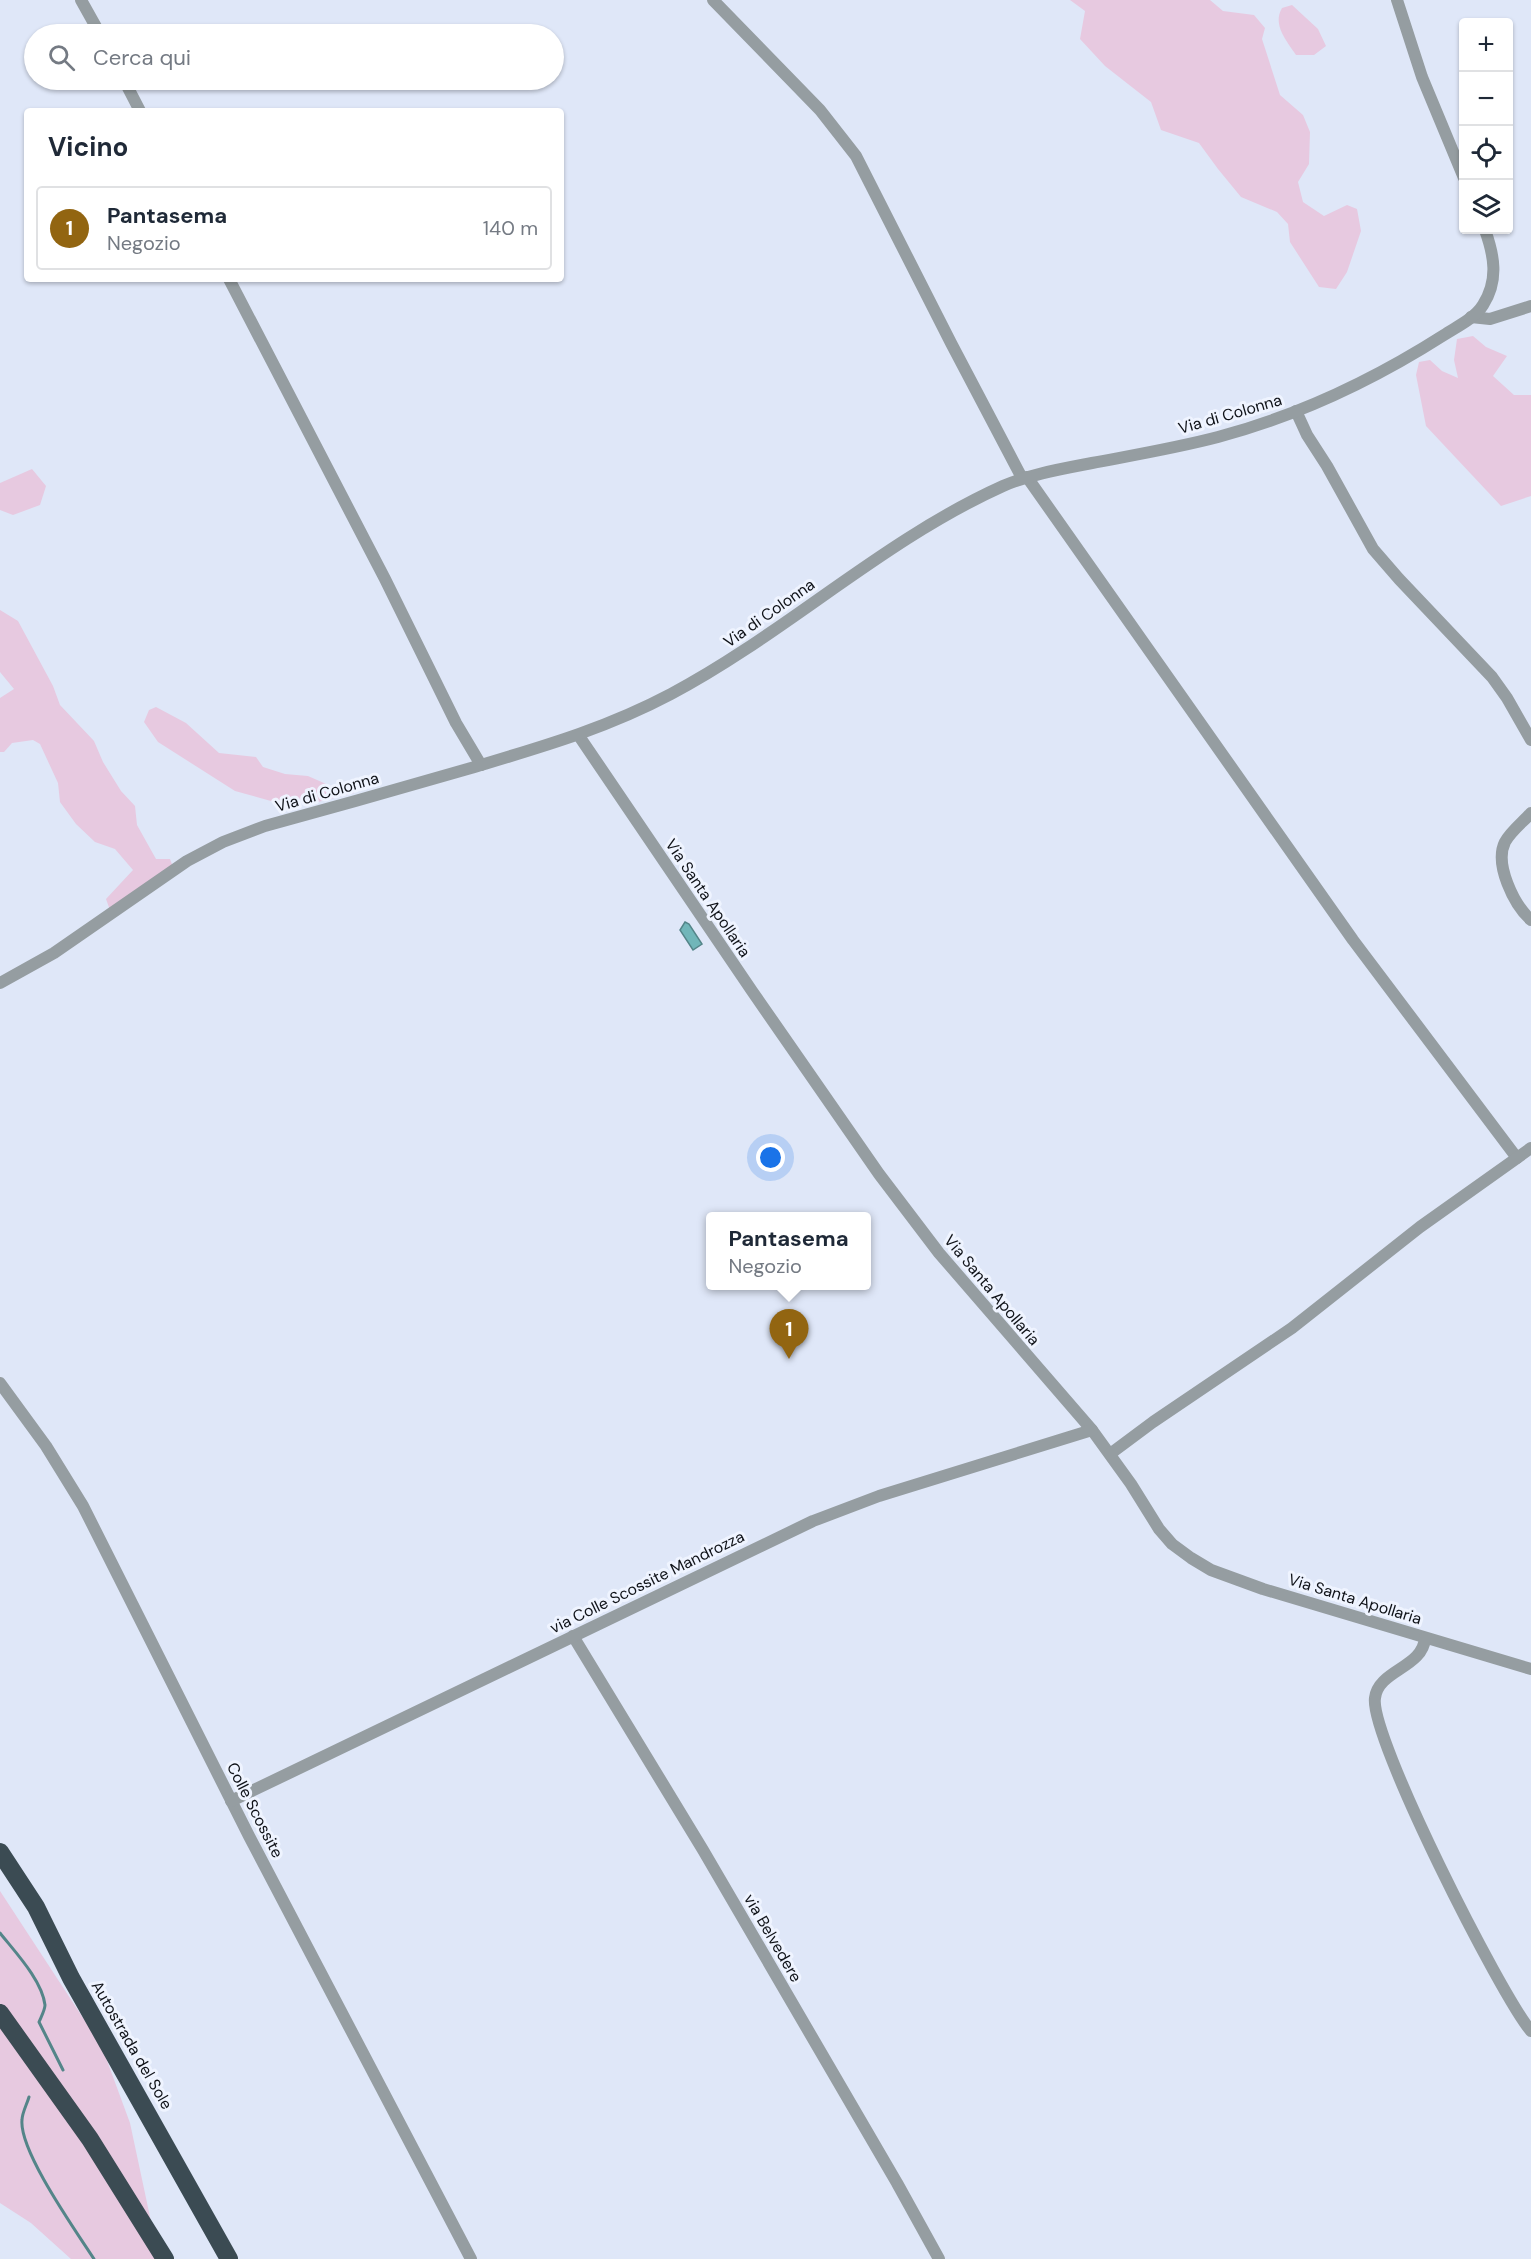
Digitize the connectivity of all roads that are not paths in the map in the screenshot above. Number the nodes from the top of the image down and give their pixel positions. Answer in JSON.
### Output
{"nodes":[{"id":1,"x":81,"y":0,"type":"edge"},
{"id":2,"x":713,"y":0,"type":"edge"},
{"id":3,"x":1397,"y":0,"type":"edge"},
{"id":4,"x":94,"y":24,"type":"edge"},
{"id":5,"x":129,"y":90,"type":"edge"},
{"id":6,"x":138,"y":108,"type":"edge"},
{"id":7,"x":1459,"y":166,"type":"edge"},
{"id":8,"x":1486,"y":234,"type":"edge"},
{"id":9,"x":231,"y":282,"type":"edge"},
{"id":10,"x":1531,"y":306,"type":"edge"},
{"id":11,"x":1471,"y":317,"type":"junction"},
{"id":12,"x":1296,"y":411,"type":"junction"},
{"id":13,"x":1025,"y":478,"type":"junction"},
{"id":14,"x":579,"y":736,"type":"junction"},
{"id":15,"x":1531,"y":740,"type":"edge"},
{"id":16,"x":481,"y":765,"type":"junction"},
{"id":17,"x":1531,"y":813,"type":"edge"},
{"id":18,"x":1531,"y":920,"type":"edge"},
{"id":19,"x":0,"y":983,"type":"edge"},
{"id":20,"x":1531,"y":1148,"type":"edge"},
{"id":21,"x":1517,"y":1158,"type":"junction"},
{"id":22,"x":0,"y":1383,"type":"edge"},
{"id":23,"x":1092,"y":1430,"type":"junction"},
{"id":24,"x":1110,"y":1454,"type":"junction"},
{"id":25,"x":573,"y":1636,"type":"junction"},
{"id":26,"x":1425,"y":1638,"type":"junction"},
{"id":27,"x":1531,"y":1669,"type":"edge"},
{"id":28,"x":231,"y":1801,"type":"junction"},
{"id":29,"x":0,"y":1852,"type":"edge"},
{"id":30,"x":0,"y":2013,"type":"edge"},
{"id":31,"x":1531,"y":2031,"type":"edge"},
{"id":32,"x":165,"y":2259,"type":"edge"},
{"id":33,"x":229,"y":2259,"type":"edge"},
{"id":34,"x":471,"y":2259,"type":"edge"},
{"id":35,"x":939,"y":2259,"type":"edge"}],
"edges":[{"from":1,"to":4,"type":"street"},
{"from":2,"to":13,"type":"street"},
{"from":3,"to":7,"type":"street"},
{"from":5,"to":6,"type":"street"},
{"from":8,"to":11,"type":"street","name":"Via di Colonna"},
{"from":9,"to":16,"type":"street"},
{"from":10,"to":11,"type":"street"},
{"from":11,"to":12,"type":"street","name":"Via di Colonna"},
{"from":12,"to":13,"type":"street","name":"Via di Colonna"},
{"from":12,"to":15,"type":"street"},
{"from":13,"to":14,"type":"street","name":"Via di Colonna"},
{"from":13,"to":21,"type":"street"},
{"from":14,"to":16,"type":"street","name":"Via di Colonna"},
{"from":14,"to":23,"type":"street","name":"Via Santa Apollaria"},
{"from":16,"to":19,"type":"street","name":"Via di Colonna"},
{"from":17,"to":18,"type":"street"},
{"from":20,"to":21,"type":"street"},
{"from":21,"to":24,"type":"street"},
{"from":22,"to":28,"type":"street","name":"Colle Scossite"},
{"from":23,"to":24,"type":"street","name":"Via Santa Apollaria"},
{"from":23,"to":25,"type":"street","name":"via Colle Scossite Mandrozza"},
{"from":24,"to":26,"type":"street","name":"Via Santa Apollaria"},
{"from":25,"to":28,"type":"street","name":"via Colle Scossite Mandrozza"},
{"from":25,"to":35,"type":"street","name":"via Belvedere"},
{"from":26,"to":27,"type":"street","name":"Via Santa Apollaria"},
{"from":26,"to":31,"type":"street"},
{"from":28,"to":34,"type":"street","name":"Colle Scossite"},
{"from":29,"to":33,"type":"highway","name":"Autostrada del Sole"},
{"from":30,"to":32,"type":"highway"}]}
